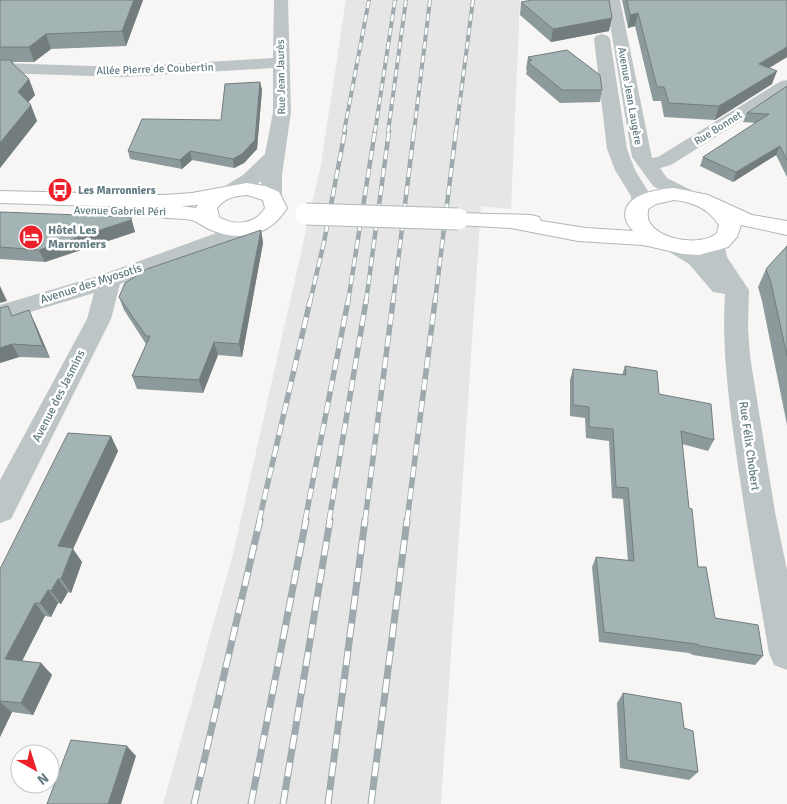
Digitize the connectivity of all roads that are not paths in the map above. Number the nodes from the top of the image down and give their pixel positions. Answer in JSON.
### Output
{"nodes":[{"id":1,"x":281,"y":0,"type":"edge"},
{"id":2,"x":601,"y":9,"type":"edge"},
{"id":3,"x":281,"y":63,"type":"junction"},
{"id":4,"x":0,"y":68,"type":"edge"},
{"id":5,"x":787,"y":85,"type":"edge"},
{"id":6,"x":276,"y":154,"type":"junction"},
{"id":7,"x":646,"y":165,"type":"junction"},
{"id":8,"x":226,"y":193,"type":"junction"},
{"id":9,"x":0,"y":197,"type":"edge"},
{"id":10,"x":690,"y":197,"type":"junction"},
{"id":11,"x":0,"y":204,"type":"edge"},
{"id":12,"x":711,"y":204,"type":"junction"},
{"id":13,"x":273,"y":205,"type":"junction"},
{"id":14,"x":640,"y":208,"type":"junction"},
{"id":15,"x":514,"y":222,"type":"junction"},
{"id":16,"x":214,"y":223,"type":"junction"},
{"id":17,"x":252,"y":227,"type":"junction"},
{"id":18,"x":787,"y":228,"type":"edge"},
{"id":19,"x":719,"y":243,"type":"junction"},
{"id":20,"x":669,"y":244,"type":"junction"},
{"id":21,"x":787,"y":244,"type":"edge"},
{"id":22,"x":182,"y":252,"type":"junction"},
{"id":23,"x":110,"y":280,"type":"junction"},
{"id":24,"x":0,"y":313,"type":"edge"},
{"id":25,"x":735,"y":328,"type":"junction"},
{"id":26,"x":0,"y":510,"type":"edge"},
{"id":27,"x":787,"y":653,"type":"edge"}],
"edges":[{"from":1,"to":3,"type":"street","name":"Rue Jean Jaurès"},
{"from":2,"to":7,"type":"street","name":"Avenue Jean Laugère"},
{"from":2,"to":14,"type":"street","name":"Avenue Jean Laugère"},
{"from":3,"to":4,"type":"street","name":"Allée Pierre de Coubertin"},
{"from":3,"to":6,"type":"street","name":"Rue Jean Jaurès"},
{"from":5,"to":7,"type":"street","name":"Rue Bonnet"},
{"from":6,"to":8,"type":"street"},
{"from":6,"to":13,"type":"street","name":"Rue Jean Jaurès"},
{"from":7,"to":10,"type":"street","name":"Avenue Jean Laugère"},
{"from":8,"to":9,"type":"main road","name":"Avenue Gabriel Péri"},
{"from":8,"to":13,"type":"main road","name":"Avenue Gabriel Péri"},
{"from":8,"to":16,"type":"main road"},
{"from":10,"to":12,"type":"main road"},
{"from":10,"to":14,"type":"main road"},
{"from":11,"to":16,"type":"main road","name":"Avenue Gabriel Péri"},
{"from":12,"to":18,"type":"main road"},
{"from":12,"to":19,"type":"main road"},
{"from":13,"to":15,"type":"main road","bridge":true},
{"from":13,"to":17,"type":"main road"},
{"from":14,"to":15,"type":"main road"},
{"from":14,"to":20,"type":"main road"},
{"from":15,"to":20,"type":"main road"},
{"from":16,"to":17,"type":"main road","name":"Avenue Gabriel Péri"},
{"from":16,"to":22,"type":"street","name":"Avenue des Myosotis"},
{"from":17,"to":22,"type":"street","name":"Avenue des Myosotis"},
{"from":19,"to":20,"type":"main road"},
{"from":19,"to":21,"type":"main road"},
{"from":19,"to":25,"type":"street","name":"Rue Félix Chobert"},
{"from":20,"to":25,"type":"street"},
{"from":22,"to":23,"type":"street","name":"Avenue des Myosotis"},
{"from":23,"to":24,"type":"street","name":"Avenue des Myosotis"},
{"from":23,"to":26,"type":"street","name":"Avenue des Jasmins"},
{"from":25,"to":27,"type":"street","name":"Rue Félix Chobert"}]}
